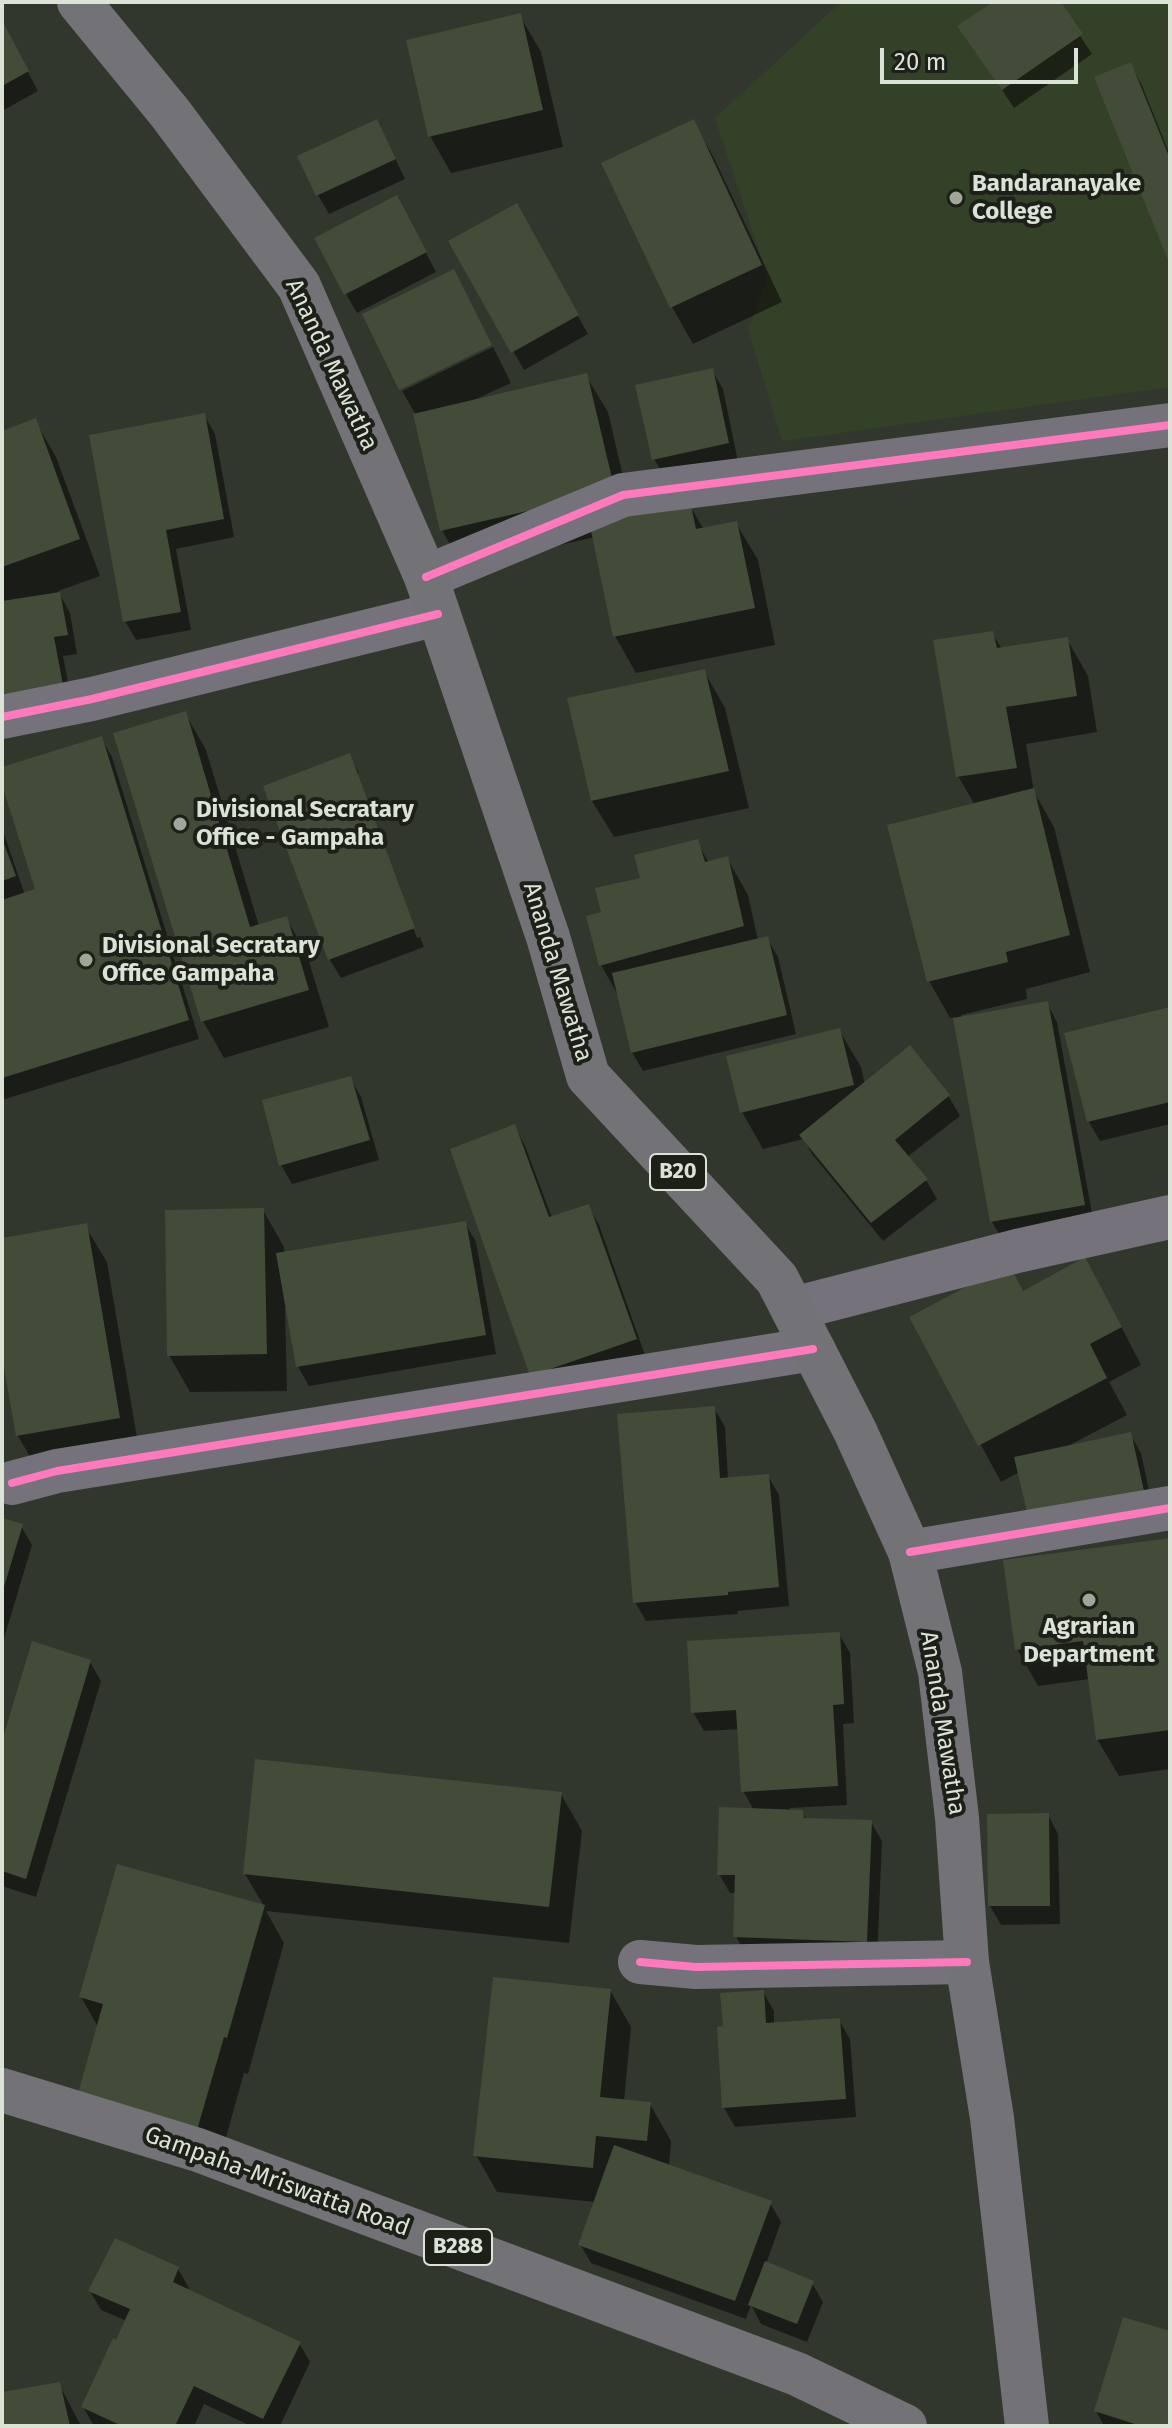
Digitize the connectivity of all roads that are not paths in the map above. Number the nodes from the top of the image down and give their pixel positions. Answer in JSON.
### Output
{"nodes":[{"id":1,"x":79,"y":2,"type":"edge"},
{"id":2,"x":1170,"y":425,"type":"edge"},
{"id":3,"x":432,"y":596,"type":"junction"},
{"id":4,"x":2,"y":717,"type":"edge"},
{"id":5,"x":1170,"y":1217,"type":"edge"},
{"id":6,"x":793,"y":1309,"type":"junction"},
{"id":7,"x":813,"y":1349,"type":"junction"},
{"id":8,"x":12,"y":1483,"type":"dead end"},
{"id":9,"x":1170,"y":1508,"type":"edge"},
{"id":10,"x":910,"y":1552,"type":"junction"},
{"id":11,"x":640,"y":1962,"type":"dead end"},
{"id":12,"x":967,"y":1962,"type":"junction"},
{"id":13,"x":2,"y":2090,"type":"edge"},
{"id":14,"x":905,"y":2426,"type":"edge"},
{"id":15,"x":1027,"y":2426,"type":"edge"}],
"edges":[{"from":1,"to":3,"type":"main road","name":"Ananda Mawatha","number":"B20"},
{"from":2,"to":3,"type":"street"},
{"from":3,"to":4,"type":"street"},
{"from":3,"to":6,"type":"main road","name":"Ananda Mawatha","number":"B20"},
{"from":5,"to":6,"type":"street"},
{"from":6,"to":7,"type":"main road","name":"Ananda Mawatha","number":"B20"},
{"from":7,"to":8,"type":"street"},
{"from":7,"to":10,"type":"main road","name":"Ananda Mawatha","number":"B20"},
{"from":9,"to":10,"type":"street"},
{"from":10,"to":12,"type":"main road","name":"Ananda Mawatha","number":"B20"},
{"from":11,"to":12,"type":"street"},
{"from":12,"to":15,"type":"main road","name":"Ananda Mawatha","number":"B20"},
{"from":13,"to":14,"type":"main road","name":"Gampaha-Mriswatta Road","number":"B288"}]}
